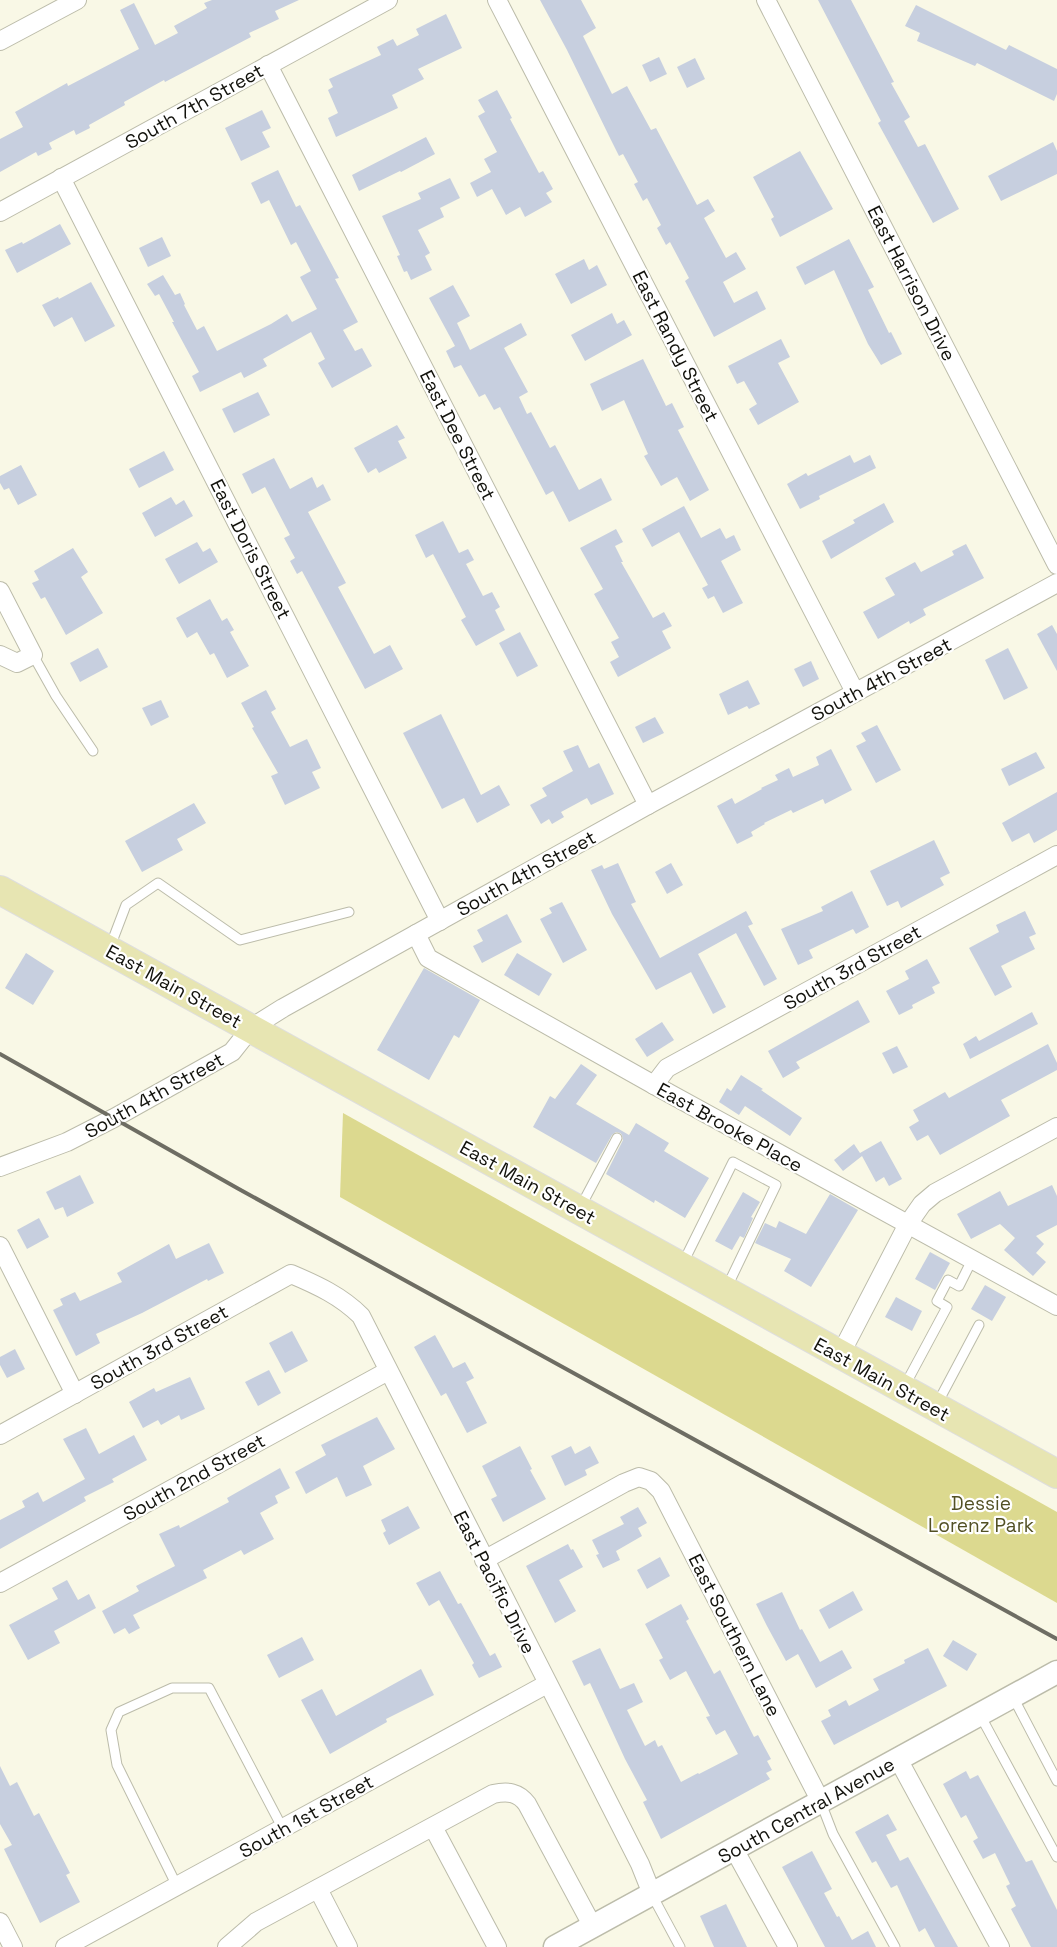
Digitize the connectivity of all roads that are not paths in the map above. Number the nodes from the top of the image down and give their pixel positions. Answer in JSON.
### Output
{"nodes":[{"id":1,"x":76,"y":0,"type":"edge"},
{"id":2,"x":388,"y":0,"type":"edge"},
{"id":3,"x":496,"y":0,"type":"edge"},
{"id":4,"x":766,"y":0,"type":"edge"},
{"id":5,"x":0,"y":41,"type":"edge"},
{"id":6,"x":268,"y":65,"type":"junction"},
{"id":7,"x":61,"y":178,"type":"junction"},
{"id":8,"x":0,"y":212,"type":"edge"},
{"id":9,"x":1057,"y":566,"type":"edge"},
{"id":10,"x":1057,"y":583,"type":"edge"},
{"id":11,"x":0,"y":591,"type":"edge"},
{"id":12,"x":0,"y":655,"type":"edge"},
{"id":13,"x":33,"y":655,"type":"junction"},
{"id":14,"x":856,"y":692,"type":"junction"},
{"id":15,"x":93,"y":752,"type":"dead end"},
{"id":16,"x":648,"y":805,"type":"junction"},
{"id":17,"x":1057,"y":855,"type":"edge"},
{"id":18,"x":0,"y":890,"type":"edge"},
{"id":19,"x":349,"y":912,"type":"dead end"},
{"id":20,"x":440,"y":921,"type":"junction"},
{"id":21,"x":416,"y":934,"type":"junction"},
{"id":22,"x":109,"y":950,"type":"junction"},
{"id":23,"x":251,"y":1028,"type":"junction"},
{"id":24,"x":654,"y":1085,"type":"junction"},
{"id":25,"x":1057,"y":1127,"type":"edge"},
{"id":26,"x":617,"y":1138,"type":"dead end"},
{"id":27,"x":0,"y":1167,"type":"edge"},
{"id":28,"x":578,"y":1210,"type":"junction"},
{"id":29,"x":908,"y":1224,"type":"junction"},
{"id":30,"x":0,"y":1246,"type":"edge"},
{"id":31,"x":972,"y":1260,"type":"junction"},
{"id":32,"x":681,"y":1268,"type":"junction"},
{"id":33,"x":320,"y":1286,"type":"joint"},
{"id":34,"x":725,"y":1292,"type":"junction"},
{"id":35,"x":1057,"y":1306,"type":"edge"},
{"id":36,"x":979,"y":1325,"type":"dead end"},
{"id":37,"x":840,"y":1355,"type":"junction"},
{"id":38,"x":388,"y":1372,"type":"junction"},
{"id":39,"x":902,"y":1389,"type":"junction"},
{"id":40,"x":75,"y":1394,"type":"junction"},
{"id":41,"x":935,"y":1408,"type":"junction"},
{"id":42,"x":0,"y":1435,"type":"edge"},
{"id":43,"x":1057,"y":1474,"type":"edge"},
{"id":44,"x":484,"y":1560,"type":"junction"},
{"id":45,"x":0,"y":1583,"type":"edge"},
{"id":46,"x":1057,"y":1672,"type":"edge"},
{"id":47,"x":548,"y":1684,"type":"junction"},
{"id":48,"x":1013,"y":1697,"type":"junction"},
{"id":49,"x":980,"y":1715,"type":"junction"},
{"id":50,"x":898,"y":1760,"type":"junction"},
{"id":51,"x":1057,"y":1781,"type":"edge"},
{"id":52,"x":821,"y":1802,"type":"junction"},
{"id":53,"x":433,"y":1827,"type":"junction"},
{"id":54,"x":283,"y":1829,"type":"junction"},
{"id":55,"x":734,"y":1849,"type":"junction"},
{"id":56,"x":1057,"y":1857,"type":"edge"},
{"id":57,"x":178,"y":1886,"type":"junction"},
{"id":58,"x":318,"y":1888,"type":"junction"},
{"id":59,"x":652,"y":1894,"type":"junction"},
{"id":60,"x":0,"y":1922,"type":"edge"},
{"id":61,"x":583,"y":1937,"type":"edge"},
{"id":62,"x":13,"y":1947,"type":"edge"},
{"id":63,"x":65,"y":1947,"type":"edge"},
{"id":64,"x":227,"y":1947,"type":"edge"},
{"id":65,"x":348,"y":1947,"type":"edge"},
{"id":66,"x":497,"y":1947,"type":"edge"},
{"id":67,"x":555,"y":1947,"type":"edge"},
{"id":68,"x":680,"y":1947,"type":"edge"},
{"id":69,"x":788,"y":1947,"type":"edge"},
{"id":70,"x":894,"y":1947,"type":"edge"},
{"id":71,"x":1000,"y":1947,"type":"edge"}],
"edges":[{"from":1,"to":5,"type":"street"},
{"from":2,"to":6,"type":"street","name":"South 7th Street"},
{"from":3,"to":14,"type":"street","name":"East Randy Street"},
{"from":4,"to":9,"type":"street","name":"East Harrison Drive"},
{"from":6,"to":7,"type":"street","name":"South 7th Street"},
{"from":6,"to":16,"type":"street","name":"East Dee Street"},
{"from":7,"to":8,"type":"street","name":"South 7th Street"},
{"from":7,"to":20,"type":"street","name":"East Doris Street"},
{"from":10,"to":14,"type":"street","name":"South 4th Street"},
{"from":11,"to":13,"type":"street"},
{"from":12,"to":13,"type":"street"},
{"from":13,"to":15,"type":"lane"},
{"from":14,"to":16,"type":"street","name":"South 4th Street"},
{"from":16,"to":20,"type":"street","name":"South 4th Street"},
{"from":17,"to":24,"type":"street","name":"South 3rd Street"},
{"from":18,"to":22,"type":"main road","name":"East Main Street"},
{"from":19,"to":22,"type":"lane"},
{"from":20,"to":21,"type":"street","name":"South 4th Street"},
{"from":21,"to":23,"type":"street","name":"South 4th Street"},
{"from":21,"to":24,"type":"street","name":"East Brooke Place"},
{"from":22,"to":23,"type":"main road","name":"East Main Street"},
{"from":23,"to":27,"type":"street","name":"South 4th Street"},
{"from":23,"to":28,"type":"main road","name":"East Main Street"},
{"from":24,"to":29,"type":"street","name":"East Brooke Place"},
{"from":25,"to":29,"type":"street"},
{"from":26,"to":28,"type":"lane"},
{"from":28,"to":32,"type":"main road","name":"East Main Street"},
{"from":29,"to":31,"type":"street","name":"East Brooke Place"},
{"from":29,"to":37,"type":"street"},
{"from":30,"to":40,"type":"street"},
{"from":31,"to":35,"type":"street","name":"East Brooke Place"},
{"from":31,"to":39,"type":"lane"},
{"from":32,"to":34,"type":"main road","name":"East Main Street"},
{"from":32,"to":34,"type":"lane"},
{"from":33,"to":38,"type":"street","name":"East Pacific Drive"},
{"from":33,"to":40,"type":"street","name":"South 3rd Street"},
{"from":34,"to":37,"type":"main road","name":"East Main Street"},
{"from":36,"to":41,"type":"lane"},
{"from":37,"to":39,"type":"main road","name":"East Main Street"},
{"from":38,"to":44,"type":"street","name":"East Pacific Drive"},
{"from":38,"to":45,"type":"street","name":"South 2nd Street"},
{"from":39,"to":41,"type":"main road","name":"East Main Street"},
{"from":40,"to":42,"type":"street","name":"South 3rd Street"},
{"from":41,"to":43,"type":"main road","name":"East Main Street"},
{"from":44,"to":47,"type":"street","name":"East Pacific Drive"},
{"from":44,"to":52,"type":"street","name":"East Southern Lane"},
{"from":46,"to":48,"type":"street","name":"South Central Avenue"},
{"from":47,"to":54,"type":"street","name":"South 1st Street"},
{"from":47,"to":59,"type":"street","name":"East Pacific Drive"},
{"from":48,"to":49,"type":"street","name":"South Central Avenue"},
{"from":48,"to":51,"type":"lane"},
{"from":49,"to":50,"type":"street","name":"South Central Avenue"},
{"from":49,"to":56,"type":"lane"},
{"from":50,"to":52,"type":"street","name":"South Central Avenue"},
{"from":50,"to":71,"type":"street"},
{"from":52,"to":55,"type":"street","name":"South Central Avenue"},
{"from":52,"to":70,"type":"lane"},
{"from":53,"to":58,"type":"street"},
{"from":53,"to":61,"type":"street"},
{"from":53,"to":66,"type":"street"},
{"from":54,"to":57,"type":"street","name":"South 1st Street"},
{"from":54,"to":57,"type":"lane"},
{"from":55,"to":59,"type":"street","name":"South Central Avenue"},
{"from":55,"to":69,"type":"street"},
{"from":57,"to":63,"type":"street","name":"South 1st Street"},
{"from":58,"to":64,"type":"street"},
{"from":58,"to":65,"type":"street"},
{"from":59,"to":61,"type":"street","name":"South Central Avenue"},
{"from":59,"to":68,"type":"lane"},
{"from":60,"to":62,"type":"street"},
{"from":61,"to":67,"type":"street","name":"South Central Avenue"}]}
